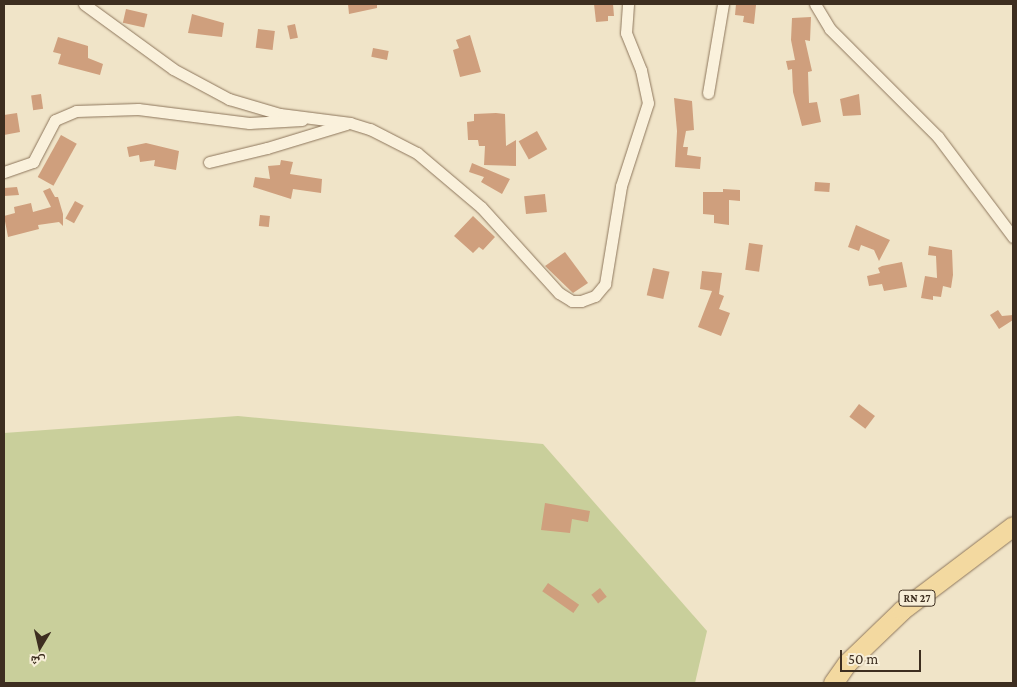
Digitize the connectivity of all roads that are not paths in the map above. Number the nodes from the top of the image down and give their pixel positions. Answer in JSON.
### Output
{"nodes":[{"id":1,"x":84,"y":4,"type":"edge"},
{"id":2,"x":628,"y":4,"type":"edge"},
{"id":3,"x":723,"y":4,"type":"edge"},
{"id":4,"x":815,"y":4,"type":"edge"},
{"id":5,"x":708,"y":93,"type":"dead end"},
{"id":6,"x":311,"y":118,"type":"junction"},
{"id":7,"x":350,"y":123,"type":"junction"},
{"id":8,"x":208,"y":162,"type":"dead end"},
{"id":9,"x":4,"y":172,"type":"edge"},
{"id":10,"x":1013,"y":237,"type":"edge"},
{"id":11,"x":1013,"y":526,"type":"edge"},
{"id":12,"x":833,"y":683,"type":"edge"}],
"edges":[{"from":1,"to":6,"type":"street"},
{"from":2,"to":7,"type":"street"},
{"from":3,"to":5,"type":"street"},
{"from":4,"to":10,"type":"street"},
{"from":6,"to":7,"type":"street"},
{"from":6,"to":9,"type":"street"},
{"from":7,"to":8,"type":"street"},
{"from":11,"to":12,"type":"main road","number":"RN 27"}]}
